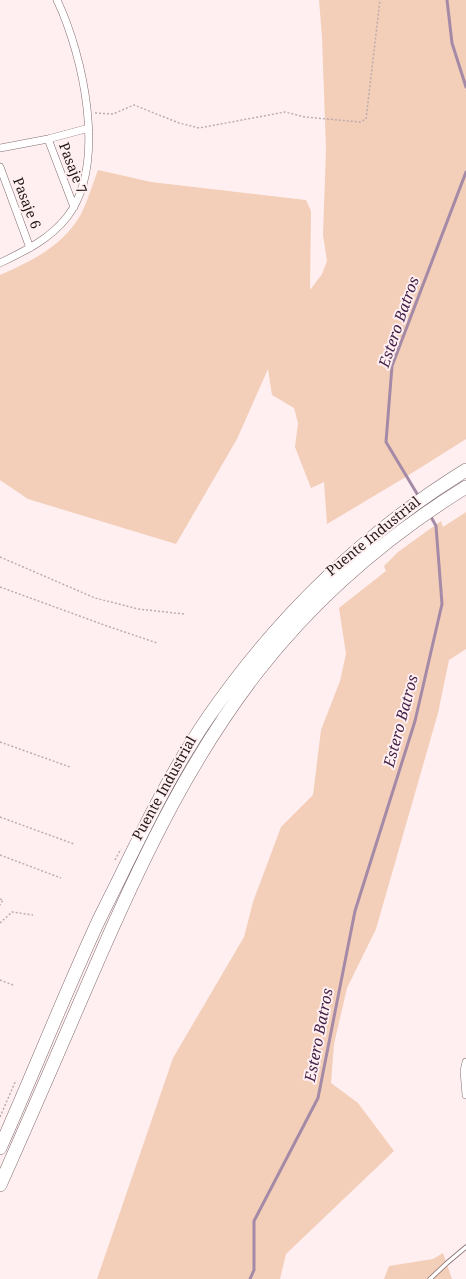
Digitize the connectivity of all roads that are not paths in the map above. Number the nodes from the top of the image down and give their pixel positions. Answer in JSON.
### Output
{"nodes":[{"id":1,"x":56,"y":0,"type":"edge"},
{"id":2,"x":88,"y":128,"type":"junction"},
{"id":3,"x":48,"y":139,"type":"junction"},
{"id":4,"x":0,"y":148,"type":"edge"},
{"id":5,"x":0,"y":166,"type":"edge"},
{"id":6,"x":74,"y":207,"type":"junction"},
{"id":7,"x":30,"y":248,"type":"junction"},
{"id":8,"x":0,"y":263,"type":"edge"},
{"id":9,"x":466,"y":470,"type":"edge"},
{"id":10,"x":466,"y":487,"type":"edge"},
{"id":11,"x":253,"y":667,"type":"junction"},
{"id":12,"x":466,"y":1062,"type":"edge"},
{"id":13,"x":465,"y":1072,"type":"edge"},
{"id":14,"x":466,"y":1096,"type":"edge"},
{"id":15,"x":0,"y":1148,"type":"edge"},
{"id":16,"x":0,"y":1185,"type":"edge"},
{"id":17,"x":466,"y":1247,"type":"edge"},
{"id":18,"x":430,"y":1279,"type":"edge"}],
"edges":[{"from":1,"to":2,"type":"street"},
{"from":2,"to":3,"type":"street"},
{"from":2,"to":6,"type":"street"},
{"from":3,"to":4,"type":"street"},
{"from":3,"to":6,"type":"street","name":"Pasaje 7"},
{"from":5,"to":7,"type":"street","name":"Pasaje 6"},
{"from":6,"to":7,"type":"street"},
{"from":7,"to":8,"type":"street"},
{"from":9,"to":11,"type":"highway","name":"Puente Industrial"},
{"from":10,"to":11,"type":"highway","name":"Puente Industrial"},
{"from":11,"to":15,"type":"highway","name":"Puente Industrial"},
{"from":11,"to":16,"type":"highway","name":"Puente Industrial"},
{"from":12,"to":13,"type":"street"},
{"from":13,"to":14,"type":"street"},
{"from":17,"to":18,"type":"lane"}]}
